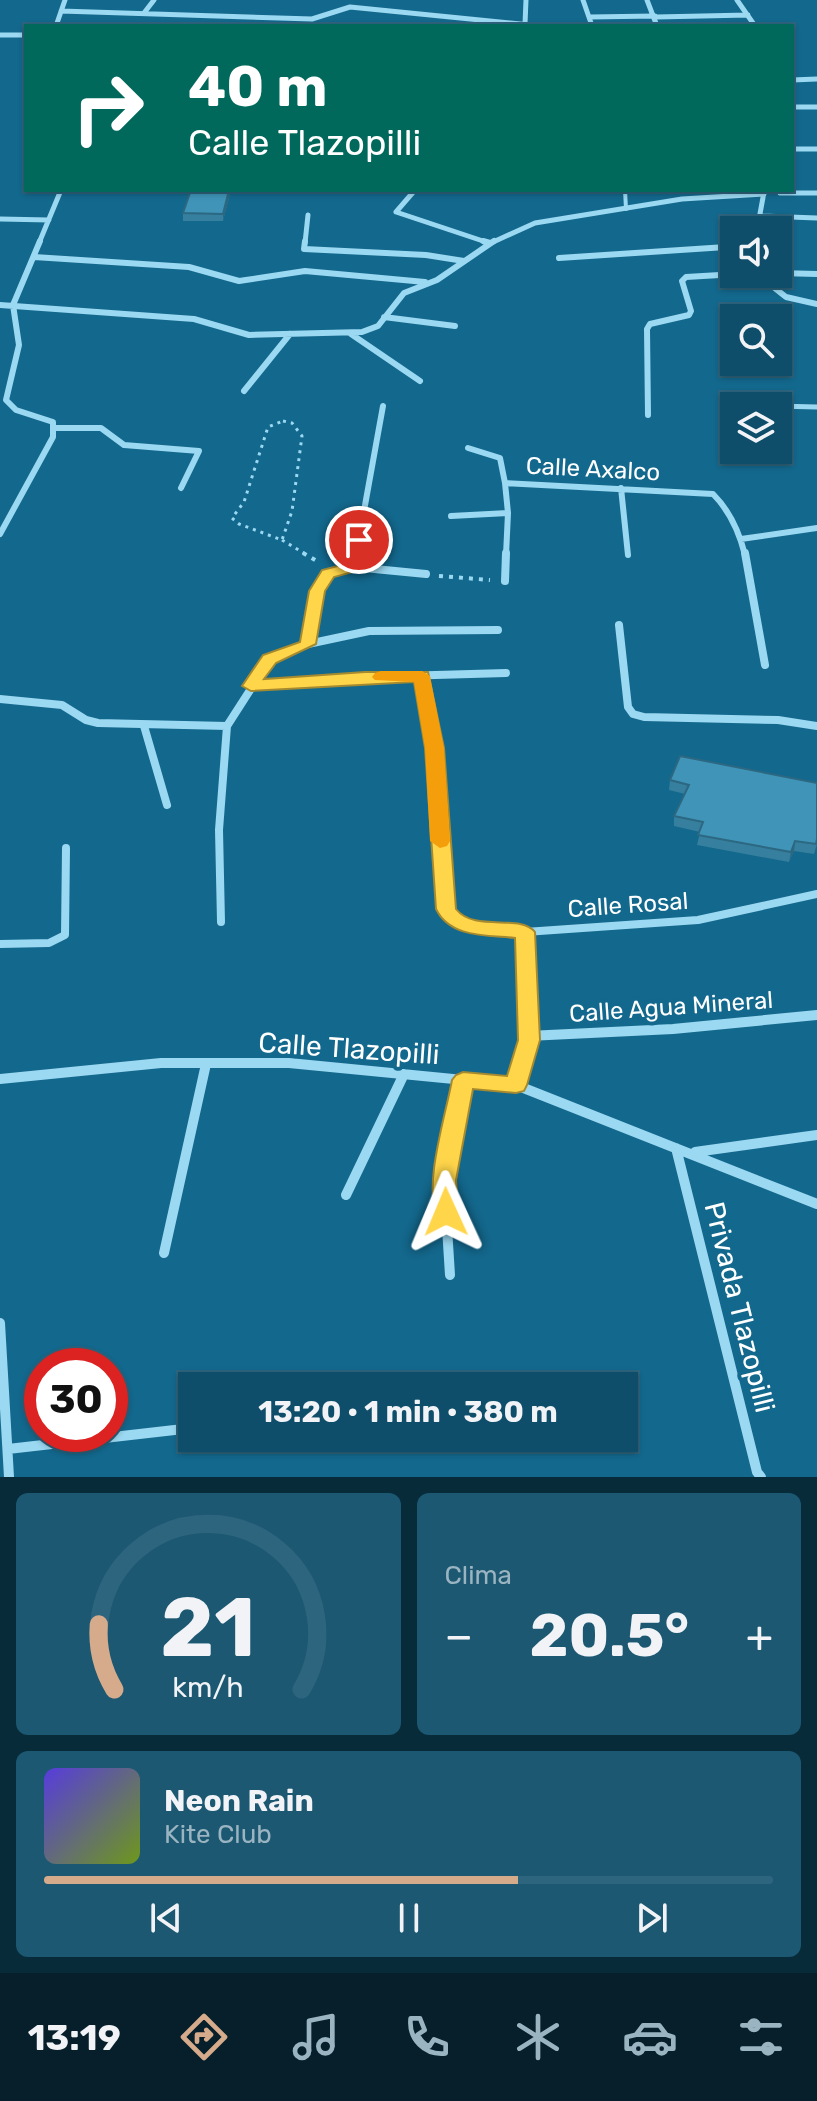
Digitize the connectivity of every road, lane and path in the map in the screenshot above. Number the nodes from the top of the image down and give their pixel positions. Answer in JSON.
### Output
{"nodes":[{"id":1,"x":65,"y":0,"type":"edge"},
{"id":2,"x":154,"y":0,"type":"edge"},
{"id":3,"x":352,"y":0,"type":"edge"},
{"id":4,"x":526,"y":0,"type":"edge"},
{"id":5,"x":583,"y":0,"type":"edge"},
{"id":6,"x":647,"y":0,"type":"edge"},
{"id":7,"x":737,"y":0,"type":"edge"},
{"id":8,"x":350,"y":7,"type":"junction"},
{"id":9,"x":61,"y":11,"type":"junction"},
{"id":10,"x":144,"y":13,"type":"junction"},
{"id":11,"x":201,"y":15,"type":"junction"},
{"id":12,"x":748,"y":15,"type":"junction"},
{"id":13,"x":655,"y":16,"type":"junction"},
{"id":14,"x":312,"y":19,"type":"junction"},
{"id":15,"x":477,"y":22,"type":"junction"},
{"id":16,"x":57,"y":24,"type":"edge"},
{"id":17,"x":195,"y":24,"type":"edge"},
{"id":18,"x":315,"y":24,"type":"edge"},
{"id":19,"x":470,"y":24,"type":"edge"},
{"id":20,"x":525,"y":24,"type":"joint"},
{"id":21,"x":657,"y":24,"type":"edge"},
{"id":22,"x":754,"y":24,"type":"edge"},
{"id":23,"x":0,"y":35,"type":"edge"},
{"id":24,"x":24,"y":35,"type":"edge"},
{"id":25,"x":817,"y":79,"type":"edge"},
{"id":26,"x":794,"y":80,"type":"edge"},
{"id":27,"x":794,"y":107,"type":"edge"},
{"id":28,"x":817,"y":107,"type":"edge"},
{"id":29,"x":794,"y":149,"type":"edge"},
{"id":30,"x":817,"y":149,"type":"edge"},
{"id":31,"x":60,"y":192,"type":"edge"},
{"id":32,"x":413,"y":192,"type":"edge"},
{"id":33,"x":625,"y":192,"type":"edge"},
{"id":34,"x":764,"y":192,"type":"edge"},
{"id":35,"x":780,"y":193,"type":"dead end"},
{"id":36,"x":817,"y":193,"type":"edge"},
{"id":37,"x":626,"y":209,"type":"junction"},
{"id":38,"x":308,"y":215,"type":"dead end"},
{"id":39,"x":762,"y":216,"type":"edge"},
{"id":40,"x":792,"y":217,"type":"edge"},
{"id":41,"x":817,"y":218,"type":"edge"},
{"id":42,"x":0,"y":219,"type":"edge"},
{"id":43,"x":49,"y":220,"type":"junction"},
{"id":44,"x":490,"y":243,"type":"junction"},
{"id":45,"x":720,"y":247,"type":"edge"},
{"id":46,"x":34,"y":257,"type":"junction"},
{"id":47,"x":559,"y":258,"type":"dead end"},
{"id":48,"x":464,"y":261,"type":"junction"},
{"id":49,"x":792,"y":273,"type":"edge"},
{"id":50,"x":817,"y":274,"type":"edge"},
{"id":51,"x":720,"y":275,"type":"edge"},
{"id":52,"x":430,"y":283,"type":"junction"},
{"id":53,"x":775,"y":288,"type":"edge"},
{"id":54,"x":817,"y":304,"type":"edge"},
{"id":55,"x":0,"y":305,"type":"edge"},
{"id":56,"x":13,"y":305,"type":"junction"},
{"id":57,"x":384,"y":317,"type":"junction"},
{"id":58,"x":455,"y":326,"type":"dead end"},
{"id":59,"x":350,"y":333,"type":"junction"},
{"id":60,"x":290,"y":334,"type":"junction"},
{"id":61,"x":420,"y":381,"type":"dead end"},
{"id":62,"x":244,"y":391,"type":"dead end"},
{"id":63,"x":383,"y":406,"type":"dead end"},
{"id":64,"x":792,"y":406,"type":"edge"},
{"id":65,"x":817,"y":407,"type":"edge"},
{"id":66,"x":648,"y":415,"type":"dead end"},
{"id":67,"x":55,"y":428,"type":"junction"},
{"id":68,"x":468,"y":448,"type":"dead end"},
{"id":69,"x":505,"y":483,"type":"junction"},
{"id":70,"x":181,"y":488,"type":"dead end"},
{"id":71,"x":621,"y":488,"type":"junction"},
{"id":72,"x":508,"y":513,"type":"junction"},
{"id":73,"x":451,"y":516,"type":"dead end"},
{"id":74,"x":817,"y":528,"type":"edge"},
{"id":75,"x":0,"y":534,"type":"edge"},
{"id":76,"x":741,"y":539,"type":"junction"},
{"id":77,"x":282,"y":540,"type":"junction"},
{"id":78,"x":628,"y":555,"type":"dead end"},
{"id":79,"x":354,"y":567,"type":"junction"},
{"id":80,"x":333,"y":570,"type":"junction"},
{"id":81,"x":426,"y":574,"type":"joint"},
{"id":82,"x":505,"y":581,"type":"joint"},
{"id":83,"x":619,"y":625,"type":"dead end"},
{"id":84,"x":498,"y":630,"type":"dead end"},
{"id":85,"x":308,"y":644,"type":"junction"},
{"id":86,"x":765,"y":665,"type":"dead end"},
{"id":87,"x":506,"y":673,"type":"dead end"},
{"id":88,"x":422,"y":676,"type":"junction"},
{"id":89,"x":251,"y":686,"type":"junction"},
{"id":90,"x":0,"y":699,"type":"edge"},
{"id":91,"x":144,"y":726,"type":"junction"},
{"id":92,"x":227,"y":726,"type":"junction"},
{"id":93,"x":817,"y":726,"type":"edge"},
{"id":94,"x":167,"y":805,"type":"dead end"},
{"id":95,"x":66,"y":848,"type":"dead end"},
{"id":96,"x":817,"y":894,"type":"edge"},
{"id":97,"x":221,"y":922,"type":"dead end"},
{"id":98,"x":525,"y":932,"type":"junction"},
{"id":99,"x":0,"y":944,"type":"edge"},
{"id":100,"x":817,"y":1015,"type":"edge"},
{"id":101,"x":528,"y":1036,"type":"junction"},
{"id":102,"x":206,"y":1064,"type":"junction"},
{"id":103,"x":404,"y":1074,"type":"junction"},
{"id":104,"x":0,"y":1079,"type":"edge"},
{"id":105,"x":463,"y":1080,"type":"junction"},
{"id":106,"x":516,"y":1085,"type":"junction"},
{"id":107,"x":817,"y":1135,"type":"edge"},
{"id":108,"x":676,"y":1148,"type":"junction"},
{"id":109,"x":692,"y":1153,"type":"junction"},
{"id":110,"x":346,"y":1195,"type":"dead end"},
{"id":111,"x":817,"y":1204,"type":"edge"},
{"id":112,"x":164,"y":1253,"type":"dead end"},
{"id":113,"x":450,"y":1275,"type":"dead end"},
{"id":114,"x":0,"y":1323,"type":"edge"},
{"id":115,"x":178,"y":1430,"type":"edge"},
{"id":116,"x":8,"y":1449,"type":"junction"},
{"id":117,"x":9,"y":1477,"type":"edge"},
{"id":118,"x":761,"y":1477,"type":"edge"}],
"edges":[{"from":1,"to":9,"type":"street"},
{"from":2,"to":10,"type":"street"},
{"from":3,"to":8,"type":"street"},
{"from":4,"to":20,"type":"street"},
{"from":5,"to":13,"type":"street"},
{"from":6,"to":13,"type":"street"},
{"from":7,"to":12,"type":"street"},
{"from":8,"to":14,"type":"street"},
{"from":8,"to":15,"type":"street"},
{"from":9,"to":10,"type":"street"},
{"from":9,"to":16,"type":"street"},
{"from":10,"to":11,"type":"street"},
{"from":11,"to":14,"type":"street"},
{"from":11,"to":17,"type":"street"},
{"from":12,"to":13,"type":"street"},
{"from":12,"to":22,"type":"street"},
{"from":13,"to":21,"type":"street"},
{"from":14,"to":18,"type":"street"},
{"from":15,"to":19,"type":"street"},
{"from":15,"to":20,"type":"street"},
{"from":23,"to":24,"type":"street"},
{"from":25,"to":26,"type":"street"},
{"from":27,"to":28,"type":"street"},
{"from":29,"to":30,"type":"street"},
{"from":31,"to":43,"type":"street"},
{"from":32,"to":44,"type":"street"},
{"from":33,"to":37,"type":"lane"},
{"from":34,"to":37,"type":"street"},
{"from":34,"to":39,"type":"street"},
{"from":35,"to":36,"type":"street"},
{"from":37,"to":44,"type":"street"},
{"from":38,"to":48,"type":"street"},
{"from":40,"to":41,"type":"street"},
{"from":42,"to":43,"type":"street"},
{"from":43,"to":46,"type":"street"},
{"from":44,"to":48,"type":"street"},
{"from":45,"to":47,"type":"street"},
{"from":46,"to":52,"type":"street"},
{"from":46,"to":56,"type":"street"},
{"from":48,"to":52,"type":"street"},
{"from":49,"to":50,"type":"street"},
{"from":51,"to":66,"type":"street"},
{"from":52,"to":57,"type":"street"},
{"from":53,"to":54,"type":"street"},
{"from":55,"to":56,"type":"street"},
{"from":56,"to":60,"type":"street"},
{"from":56,"to":67,"type":"street"},
{"from":57,"to":58,"type":"street"},
{"from":57,"to":59,"type":"street"},
{"from":59,"to":60,"type":"street"},
{"from":59,"to":61,"type":"street"},
{"from":60,"to":62,"type":"street"},
{"from":63,"to":79,"type":"street"},
{"from":64,"to":65,"type":"lane"},
{"from":67,"to":70,"type":"street"},
{"from":67,"to":75,"type":"street"},
{"from":68,"to":69,"type":"street"},
{"from":69,"to":71,"type":"street","name":"Calle Axalco"},
{"from":69,"to":72,"type":"street","name":"Calle Axalco"},
{"from":71,"to":76,"type":"street","name":"Calle Axalco"},
{"from":71,"to":78,"type":"street"},
{"from":72,"to":73,"type":"street"},
{"from":72,"to":82,"type":"street","name":"Calle Axalco"},
{"from":74,"to":76,"type":"street"},
{"from":76,"to":86,"type":"street"},
{"from":77,"to":77,"type":"path"},
{"from":77,"to":80,"type":"path"},
{"from":79,"to":80,"type":"street"},
{"from":79,"to":81,"type":"street"},
{"from":80,"to":85,"type":"street"},
{"from":81,"to":82,"type":"path"},
{"from":83,"to":93,"type":"street"},
{"from":84,"to":85,"type":"street"},
{"from":85,"to":89,"type":"street"},
{"from":87,"to":88,"type":"street"},
{"from":88,"to":89,"type":"street"},
{"from":88,"to":98,"type":"street","name":"Calle Rosal"},
{"from":89,"to":92,"type":"street"},
{"from":90,"to":91,"type":"street"},
{"from":91,"to":92,"type":"street"},
{"from":91,"to":94,"type":"street"},
{"from":92,"to":97,"type":"street"},
{"from":95,"to":99,"type":"street"},
{"from":96,"to":98,"type":"street","name":"Calle Rosal"},
{"from":98,"to":101,"type":"street"},
{"from":100,"to":101,"type":"street","name":"Calle Agua Mineral"},
{"from":101,"to":106,"type":"street"},
{"from":102,"to":103,"type":"street","name":"Calle Tlazopilli"},
{"from":102,"to":104,"type":"street","name":"Calle Tlazopilli"},
{"from":102,"to":112,"type":"street"},
{"from":103,"to":105,"type":"street","name":"Calle Tlazopilli"},
{"from":103,"to":110,"type":"street"},
{"from":105,"to":106,"type":"street","name":"Calle Tlazopilli"},
{"from":105,"to":113,"type":"street"},
{"from":106,"to":108,"type":"street","name":"Calle Tlazopilli"},
{"from":107,"to":109,"type":"street"},
{"from":108,"to":109,"type":"street","name":"Calle Tlazopilli"},
{"from":108,"to":118,"type":"street","name":"Privada Tlazopilli"},
{"from":109,"to":111,"type":"street","name":"Calle Tlazopilli"},
{"from":114,"to":116,"type":"street"},
{"from":115,"to":116,"type":"street"},
{"from":116,"to":117,"type":"street"}]}
